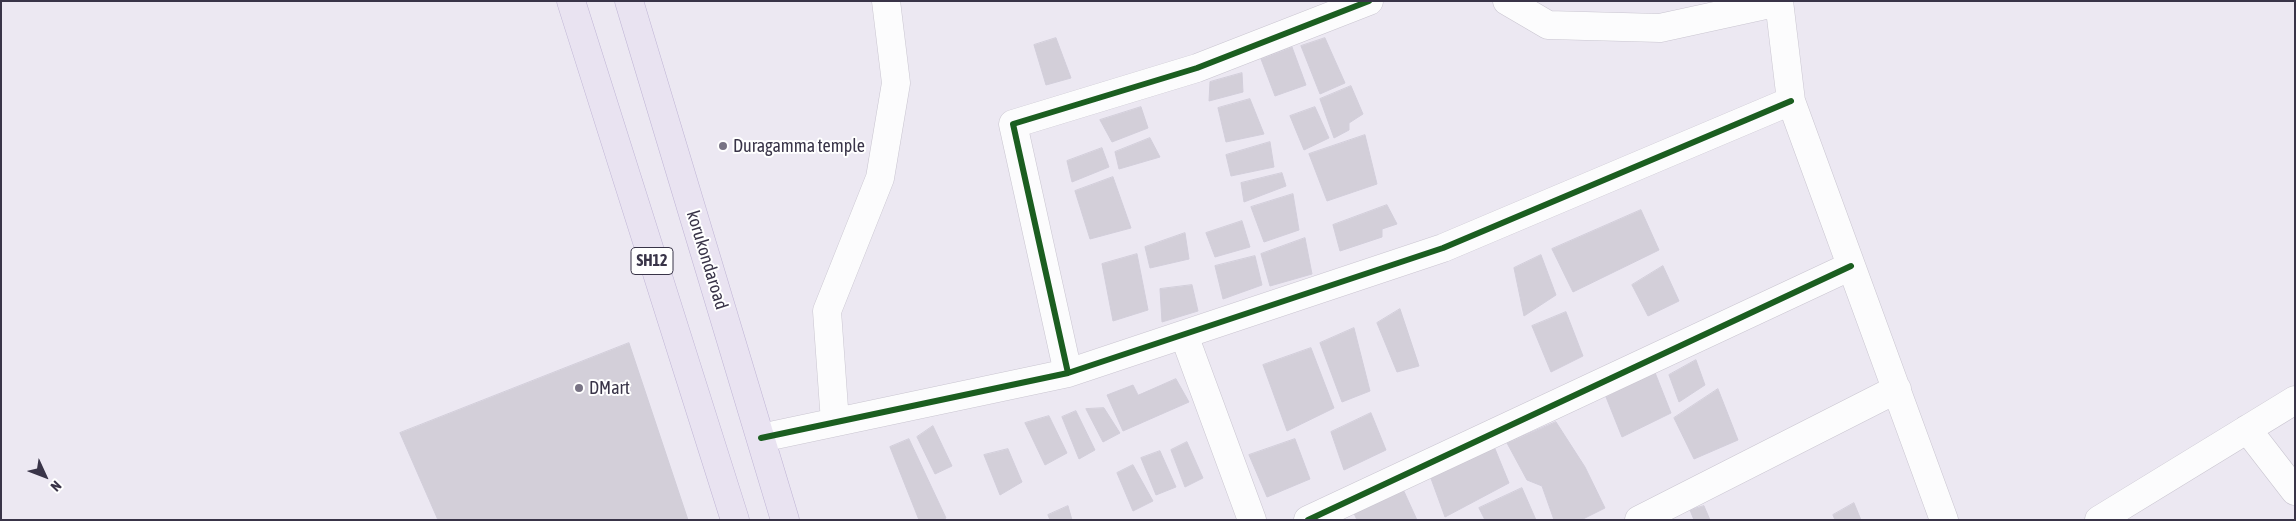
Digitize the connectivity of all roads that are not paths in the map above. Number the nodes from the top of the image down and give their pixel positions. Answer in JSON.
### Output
{"nodes":[{"id":1,"x":571,"y":1,"type":"edge"},
{"id":2,"x":629,"y":1,"type":"edge"},
{"id":3,"x":886,"y":1,"type":"edge"},
{"id":4,"x":1369,"y":1,"type":"edge"},
{"id":5,"x":1508,"y":1,"type":"edge"},
{"id":6,"x":1779,"y":2,"type":"edge"},
{"id":7,"x":1791,"y":101,"type":"junction"},
{"id":8,"x":1851,"y":266,"type":"junction"},
{"id":9,"x":1184,"y":334,"type":"junction"},
{"id":10,"x":1068,"y":373,"type":"junction"},
{"id":11,"x":1897,"y":389,"type":"junction"},
{"id":12,"x":2295,"y":400,"type":"edge"},
{"id":13,"x":835,"y":422,"type":"junction"},
{"id":14,"x":2247,"y":430,"type":"junction"},
{"id":15,"x":761,"y":438,"type":"junction"},
{"id":16,"x":2295,"y":491,"type":"edge"},
{"id":17,"x":735,"y":520,"type":"edge"},
{"id":18,"x":785,"y":520,"type":"edge"},
{"id":19,"x":1252,"y":520,"type":"edge"},
{"id":20,"x":1308,"y":520,"type":"edge"},
{"id":21,"x":1639,"y":520,"type":"edge"},
{"id":22,"x":1944,"y":520,"type":"edge"},
{"id":23,"x":2099,"y":520,"type":"edge"}],
"edges":[{"from":1,"to":17,"type":"main road","number":"SH12"},
{"from":2,"to":15,"type":"main road","name":"korukondaroad"},
{"from":3,"to":13,"type":"street"},
{"from":4,"to":10,"type":"street"},
{"from":5,"to":6,"type":"street"},
{"from":6,"to":7,"type":"street"},
{"from":7,"to":8,"type":"street"},
{"from":7,"to":9,"type":"street"},
{"from":8,"to":11,"type":"street"},
{"from":8,"to":20,"type":"street"},
{"from":9,"to":10,"type":"street"},
{"from":9,"to":19,"type":"street"},
{"from":10,"to":13,"type":"street"},
{"from":11,"to":21,"type":"street"},
{"from":11,"to":22,"type":"street"},
{"from":12,"to":14,"type":"street"},
{"from":13,"to":15,"type":"street"},
{"from":14,"to":16,"type":"street"},
{"from":14,"to":23,"type":"street"},
{"from":15,"to":18,"type":"main road","name":"korukondaroad"}]}
